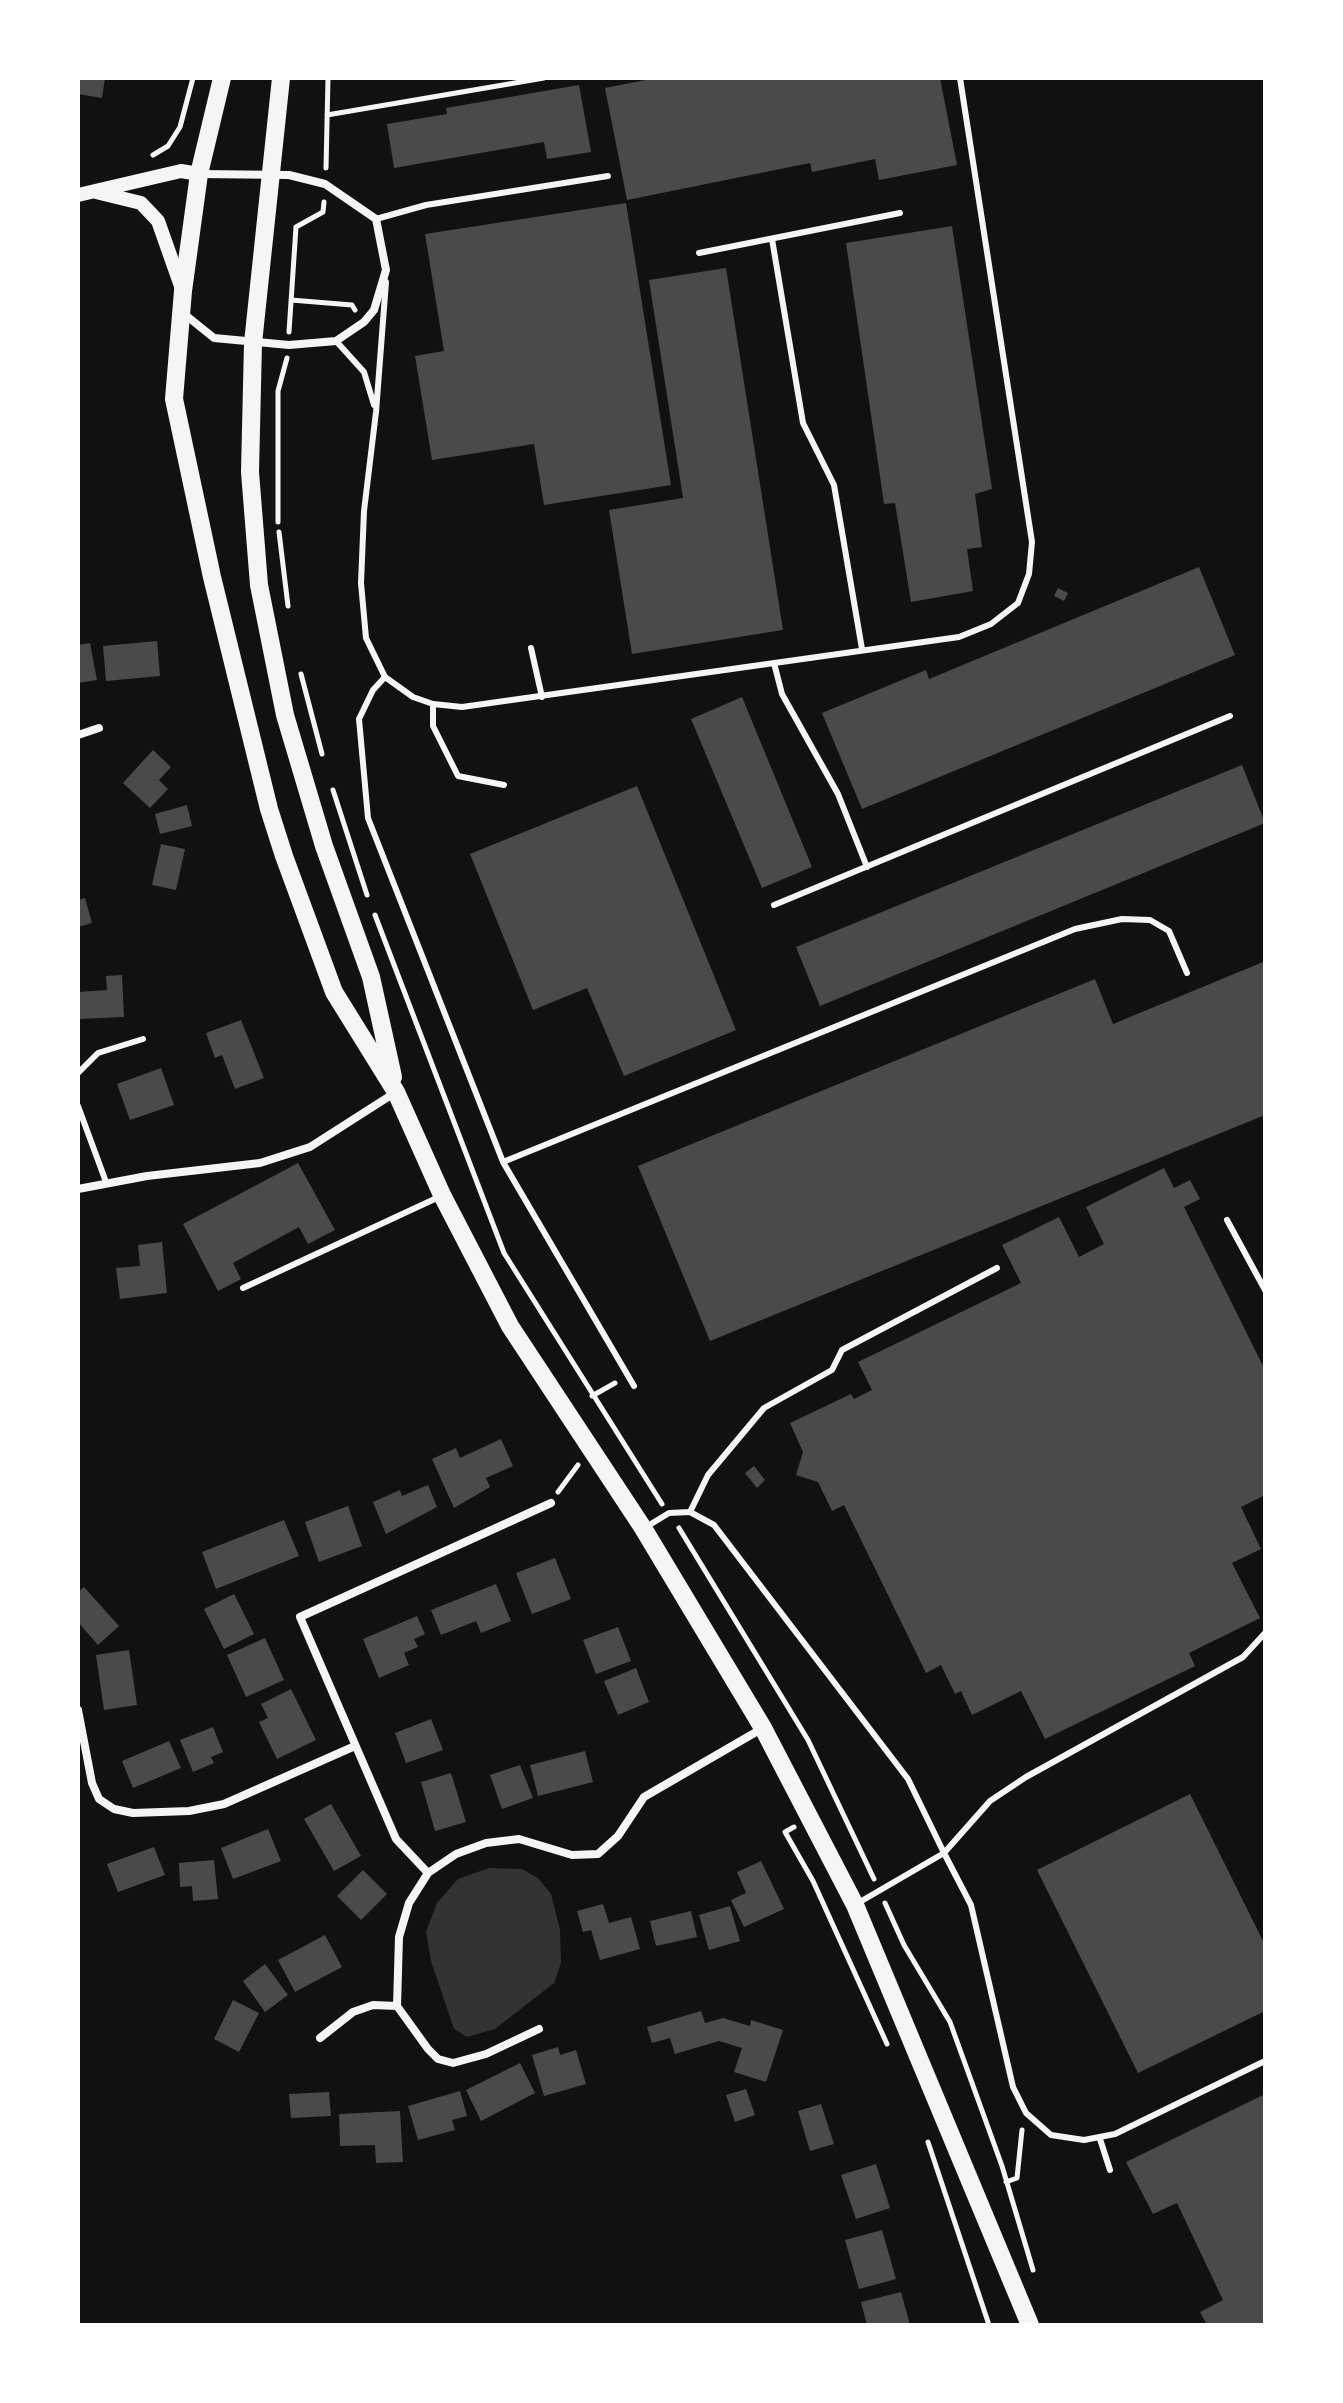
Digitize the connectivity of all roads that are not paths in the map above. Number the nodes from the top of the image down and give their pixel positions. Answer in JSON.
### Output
{"nodes":[{"id":1,"x":222,"y":78,"type":"edge"},
{"id":2,"x":281,"y":78,"type":"edge"},
{"id":3,"x":960,"y":78,"type":"edge"},
{"id":4,"x":199,"y":174,"type":"junction"},
{"id":5,"x":269,"y":175,"type":"junction"},
{"id":6,"x":608,"y":176,"type":"dead end"},
{"id":7,"x":96,"y":192,"type":"junction"},
{"id":8,"x":78,"y":195,"type":"edge"},
{"id":9,"x":900,"y":213,"type":"dead end"},
{"id":10,"x":376,"y":219,"type":"junction"},
{"id":11,"x":772,"y":239,"type":"junction"},
{"id":12,"x":699,"y":253,"type":"dead end"},
{"id":13,"x":386,"y":270,"type":"junction"},
{"id":14,"x":183,"y":291,"type":"junction"},
{"id":15,"x":181,"y":312,"type":"junction"},
{"id":16,"x":336,"y":341,"type":"junction"},
{"id":17,"x":253,"y":343,"type":"junction"},
{"id":18,"x":376,"y":412,"type":"junction"},
{"id":19,"x":531,"y":648,"type":"dead end"},
{"id":20,"x":862,"y":649,"type":"junction"},
{"id":21,"x":774,"y":663,"type":"junction"},
{"id":22,"x":385,"y":677,"type":"junction"},
{"id":23,"x":542,"y":697,"type":"junction"},
{"id":24,"x":433,"y":704,"type":"junction"},
{"id":25,"x":1230,"y":716,"type":"dead end"},
{"id":26,"x":99,"y":728,"type":"dead end"},
{"id":27,"x":78,"y":735,"type":"edge"},
{"id":28,"x":504,"y":785,"type":"dead end"},
{"id":29,"x":867,"y":867,"type":"junction"},
{"id":30,"x":774,"y":905,"type":"dead end"},
{"id":31,"x":1187,"y":973,"type":"dead end"},
{"id":32,"x":143,"y":1039,"type":"dead end"},
{"id":33,"x":78,"y":1073,"type":"edge"},
{"id":34,"x":396,"y":1092,"type":"junction"},
{"id":35,"x":78,"y":1106,"type":"edge"},
{"id":36,"x":503,"y":1162,"type":"junction"},
{"id":37,"x":106,"y":1182,"type":"junction"},
{"id":38,"x":78,"y":1189,"type":"edge"},
{"id":39,"x":442,"y":1195,"type":"junction"},
{"id":40,"x":1227,"y":1220,"type":"dead end"},
{"id":41,"x":997,"y":1268,"type":"dead end"},
{"id":42,"x":243,"y":1288,"type":"dead end"},
{"id":43,"x":1265,"y":1290,"type":"edge"},
{"id":44,"x":634,"y":1386,"type":"dead end"},
{"id":45,"x":551,"y":1503,"type":"road end"},
{"id":46,"x":690,"y":1512,"type":"junction"},
{"id":47,"x":643,"y":1528,"type":"junction"},
{"id":48,"x":1265,"y":1633,"type":"edge"},
{"id":49,"x":78,"y":1710,"type":"edge"},
{"id":50,"x":763,"y":1728,"type":"junction"},
{"id":51,"x":355,"y":1746,"type":"junction"},
{"id":52,"x":944,"y":1853,"type":"junction"},
{"id":53,"x":428,"y":1873,"type":"junction"},
{"id":54,"x":855,"y":1905,"type":"junction"},
{"id":55,"x":397,"y":2006,"type":"junction"},
{"id":56,"x":539,"y":2029,"type":"dead end"},
{"id":57,"x":320,"y":2038,"type":"dead end"},
{"id":58,"x":1265,"y":2061,"type":"edge"},
{"id":59,"x":1100,"y":2139,"type":"junction"},
{"id":60,"x":1110,"y":2170,"type":"dead end"},
{"id":61,"x":1030,"y":2325,"type":"edge"}],
"edges":[{"from":1,"to":4,"type":"main road"},
{"from":2,"to":5,"type":"main road"},
{"from":3,"to":20,"type":"lane"},
{"from":4,"to":5,"type":"street"},
{"from":4,"to":7,"type":"street"},
{"from":4,"to":14,"type":"main road"},
{"from":5,"to":10,"type":"street"},
{"from":5,"to":17,"type":"main road"},
{"from":6,"to":10,"type":"lane"},
{"from":7,"to":8,"type":"street"},
{"from":7,"to":14,"type":"street"},
{"from":9,"to":11,"type":"lane"},
{"from":10,"to":13,"type":"street"},
{"from":11,"to":12,"type":"lane"},
{"from":11,"to":20,"type":"lane"},
{"from":13,"to":16,"type":"street"},
{"from":13,"to":18,"type":"lane"},
{"from":14,"to":15,"type":"main road"},
{"from":15,"to":17,"type":"street"},
{"from":15,"to":34,"type":"main road"},
{"from":16,"to":17,"type":"street"},
{"from":16,"to":18,"type":"lane"},
{"from":17,"to":34,"type":"main road"},
{"from":18,"to":22,"type":"lane"},
{"from":19,"to":23,"type":"lane"},
{"from":20,"to":21,"type":"lane"},
{"from":21,"to":23,"type":"lane"},
{"from":21,"to":29,"type":"lane"},
{"from":22,"to":24,"type":"lane"},
{"from":22,"to":36,"type":"lane"},
{"from":23,"to":24,"type":"lane"},
{"from":24,"to":28,"type":"lane"},
{"from":25,"to":29,"type":"lane"},
{"from":26,"to":27,"type":"street"},
{"from":29,"to":30,"type":"lane"},
{"from":31,"to":36,"type":"lane"},
{"from":32,"to":33,"type":"lane"},
{"from":34,"to":37,"type":"street"},
{"from":34,"to":39,"type":"main road"},
{"from":35,"to":37,"type":"lane"},
{"from":36,"to":44,"type":"lane"},
{"from":37,"to":38,"type":"street"},
{"from":39,"to":42,"type":"lane"},
{"from":39,"to":47,"type":"main road"},
{"from":40,"to":43,"type":"lane"},
{"from":41,"to":46,"type":"lane"},
{"from":45,"to":51,"type":"street"},
{"from":46,"to":47,"type":"lane"},
{"from":46,"to":52,"type":"lane"},
{"from":47,"to":50,"type":"main road"},
{"from":48,"to":52,"type":"lane"},
{"from":49,"to":51,"type":"street"},
{"from":50,"to":53,"type":"street"},
{"from":50,"to":54,"type":"main road"},
{"from":51,"to":53,"type":"street"},
{"from":52,"to":54,"type":"lane"},
{"from":52,"to":59,"type":"lane"},
{"from":53,"to":55,"type":"street"},
{"from":54,"to":61,"type":"main road"},
{"from":55,"to":56,"type":"street"},
{"from":55,"to":57,"type":"street"},
{"from":58,"to":59,"type":"lane"},
{"from":59,"to":60,"type":"lane"}]}
